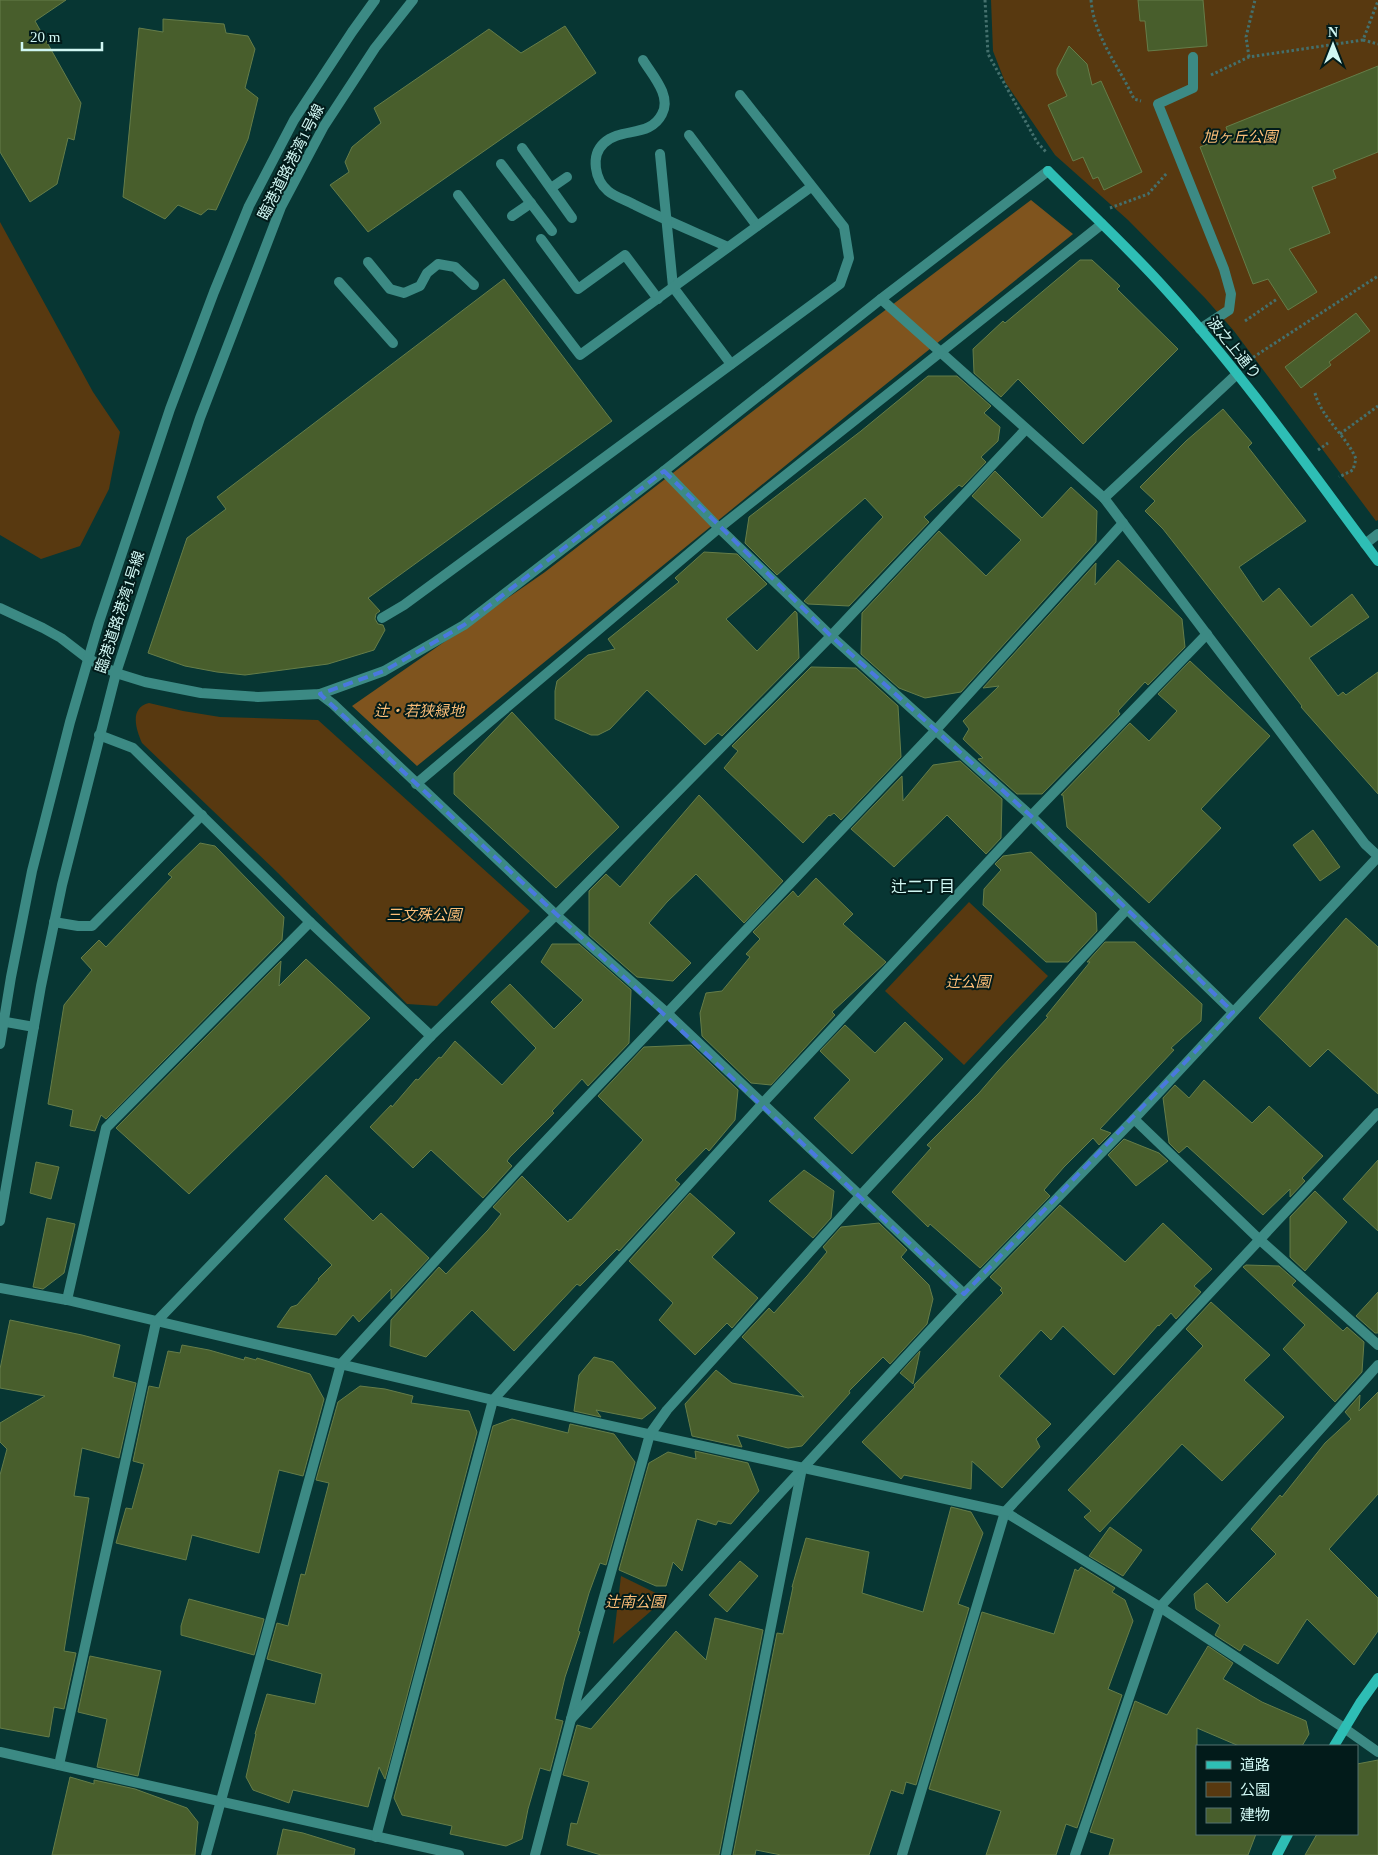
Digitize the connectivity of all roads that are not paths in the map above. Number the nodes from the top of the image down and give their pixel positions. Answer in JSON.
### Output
{"nodes":[{"id":1,"x":375,"y":0,"type":"edge"},
{"id":2,"x":413,"y":0,"type":"edge"},
{"id":3,"x":1193,"y":57,"type":"dead end"},
{"id":4,"x":642,"y":60,"type":"dead end"},
{"id":5,"x":740,"y":96,"type":"dead end"},
{"id":6,"x":689,"y":135,"type":"dead end"},
{"id":7,"x":522,"y":148,"type":"dead end"},
{"id":8,"x":660,"y":154,"type":"dead end"},
{"id":9,"x":501,"y":164,"type":"dead end"},
{"id":10,"x":1048,"y":171,"type":"joint"},
{"id":11,"x":567,"y":177,"type":"dead end"},
{"id":12,"x":811,"y":186,"type":"junction"},
{"id":13,"x":551,"y":188,"type":"junction"},
{"id":14,"x":458,"y":195,"type":"dead end"},
{"id":15,"x":531,"y":203,"type":"junction"},
{"id":16,"x":512,"y":216,"type":"dead end"},
{"id":17,"x":572,"y":218,"type":"dead end"},
{"id":18,"x":667,"y":221,"type":"junction"},
{"id":19,"x":1102,"y":224,"type":"junction"},
{"id":20,"x":757,"y":226,"type":"junction"},
{"id":21,"x":552,"y":231,"type":"dead end"},
{"id":22,"x":541,"y":239,"type":"dead end"},
{"id":23,"x":728,"y":247,"type":"junction"},
{"id":24,"x":368,"y":262,"type":"dead end"},
{"id":25,"x":339,"y":282,"type":"dead end"},
{"id":26,"x":474,"y":285,"type":"dead end"},
{"id":27,"x":674,"y":287,"type":"junction"},
{"id":28,"x":658,"y":299,"type":"junction"},
{"id":29,"x":880,"y":299,"type":"junction"},
{"id":30,"x":1200,"y":330,"type":"junction"},
{"id":31,"x":393,"y":343,"type":"dead end"},
{"id":32,"x":939,"y":352,"type":"junction"},
{"id":33,"x":731,"y":364,"type":"junction"},
{"id":34,"x":1237,"y":374,"type":"junction"},
{"id":35,"x":1026,"y":429,"type":"junction"},
{"id":36,"x":664,"y":471,"type":"junction"},
{"id":37,"x":1104,"y":498,"type":"junction"},
{"id":38,"x":1123,"y":523,"type":"junction"},
{"id":39,"x":719,"y":528,"type":"junction"},
{"id":40,"x":1378,"y":534,"type":"edge"},
{"id":41,"x":1365,"y":544,"type":"junction"},
{"id":42,"x":1378,"y":561,"type":"edge"},
{"id":43,"x":0,"y":608,"type":"edge"},
{"id":44,"x":382,"y":618,"type":"dead end"},
{"id":45,"x":1208,"y":634,"type":"junction"},
{"id":46,"x":831,"y":636,"type":"junction"},
{"id":47,"x":88,"y":658,"type":"junction"},
{"id":48,"x":116,"y":673,"type":"junction"},
{"id":49,"x":320,"y":694,"type":"junction"},
{"id":50,"x":935,"y":731,"type":"junction"},
{"id":51,"x":99,"y":735,"type":"junction"},
{"id":52,"x":416,"y":784,"type":"junction"},
{"id":53,"x":202,"y":815,"type":"junction"},
{"id":54,"x":1031,"y":816,"type":"junction"},
{"id":55,"x":1378,"y":856,"type":"edge"},
{"id":56,"x":1126,"y":910,"type":"junction"},
{"id":57,"x":556,"y":915,"type":"junction"},
{"id":58,"x":54,"y":922,"type":"junction"},
{"id":59,"x":310,"y":922,"type":"junction"},
{"id":60,"x":1233,"y":1012,"type":"junction"},
{"id":61,"x":667,"y":1013,"type":"junction"},
{"id":62,"x":2,"y":1022,"type":"edge"},
{"id":63,"x":34,"y":1027,"type":"junction"},
{"id":64,"x":432,"y":1036,"type":"junction"},
{"id":65,"x":0,"y":1044,"type":"edge"},
{"id":66,"x":762,"y":1104,"type":"junction"},
{"id":67,"x":1378,"y":1113,"type":"edge"},
{"id":68,"x":1134,"y":1119,"type":"junction"},
{"id":69,"x":860,"y":1196,"type":"junction"},
{"id":70,"x":0,"y":1221,"type":"edge"},
{"id":71,"x":1260,"y":1240,"type":"junction"},
{"id":72,"x":0,"y":1288,"type":"edge"},
{"id":73,"x":964,"y":1294,"type":"junction"},
{"id":74,"x":67,"y":1300,"type":"junction"},
{"id":75,"x":156,"y":1322,"type":"junction"},
{"id":76,"x":1378,"y":1345,"type":"edge"},
{"id":77,"x":341,"y":1364,"type":"junction"},
{"id":78,"x":1378,"y":1365,"type":"edge"},
{"id":79,"x":493,"y":1400,"type":"junction"},
{"id":80,"x":650,"y":1434,"type":"junction"},
{"id":81,"x":802,"y":1468,"type":"junction"},
{"id":82,"x":1005,"y":1512,"type":"junction"},
{"id":83,"x":1160,"y":1607,"type":"junction"},
{"id":84,"x":1378,"y":1678,"type":"edge"},
{"id":85,"x":571,"y":1719,"type":"junction"},
{"id":86,"x":1344,"y":1728,"type":"junction"},
{"id":87,"x":1335,"y":1745,"type":"edge"},
{"id":88,"x":0,"y":1752,"type":"edge"},
{"id":89,"x":1378,"y":1752,"type":"edge"},
{"id":90,"x":58,"y":1765,"type":"junction"},
{"id":91,"x":220,"y":1801,"type":"junction"},
{"id":92,"x":1287,"y":1835,"type":"edge"},
{"id":93,"x":376,"y":1837,"type":"junction"},
{"id":94,"x":206,"y":1855,"type":"edge"},
{"id":95,"x":459,"y":1855,"type":"edge"},
{"id":96,"x":535,"y":1855,"type":"edge"},
{"id":97,"x":726,"y":1855,"type":"edge"},
{"id":98,"x":902,"y":1855,"type":"edge"},
{"id":99,"x":1075,"y":1855,"type":"edge"},
{"id":100,"x":1277,"y":1855,"type":"edge"}],
"edges":[{"from":1,"to":47,"type":"street","name":"臨港道路港湾1号線"},
{"from":2,"to":48,"type":"street","name":"臨港道路港湾1号線"},
{"from":3,"to":30,"type":"street"},
{"from":4,"to":18,"type":"street"},
{"from":5,"to":12,"type":"street"},
{"from":6,"to":20,"type":"street"},
{"from":7,"to":13,"type":"street"},
{"from":8,"to":18,"type":"street"},
{"from":9,"to":15,"type":"street"},
{"from":10,"to":19,"type":"main road","name":"波之上通り"},
{"from":10,"to":29,"type":"street"},
{"from":11,"to":13,"type":"street"},
{"from":12,"to":20,"type":"street"},
{"from":12,"to":33,"type":"street"},
{"from":13,"to":17,"type":"street"},
{"from":14,"to":28,"type":"street"},
{"from":15,"to":16,"type":"street"},
{"from":15,"to":21,"type":"street"},
{"from":18,"to":23,"type":"street"},
{"from":18,"to":27,"type":"street"},
{"from":19,"to":30,"type":"main road","name":"波之上通り"},
{"from":19,"to":32,"type":"street"},
{"from":20,"to":23,"type":"street"},
{"from":22,"to":28,"type":"street"},
{"from":23,"to":27,"type":"street"},
{"from":24,"to":26,"type":"street"},
{"from":25,"to":31,"type":"street"},
{"from":27,"to":28,"type":"street"},
{"from":27,"to":33,"type":"street"},
{"from":29,"to":32,"type":"street"},
{"from":29,"to":36,"type":"street"},
{"from":30,"to":34,"type":"main road","name":"波之上通り"},
{"from":32,"to":35,"type":"street"},
{"from":32,"to":39,"type":"street"},
{"from":33,"to":44,"type":"street"},
{"from":34,"to":37,"type":"street"},
{"from":34,"to":41,"type":"main road","name":"波之上通り"},
{"from":35,"to":37,"type":"street"},
{"from":35,"to":46,"type":"street"},
{"from":36,"to":39,"type":"street"},
{"from":36,"to":49,"type":"street"},
{"from":37,"to":38,"type":"street"},
{"from":38,"to":45,"type":"street"},
{"from":38,"to":50,"type":"street"},
{"from":39,"to":46,"type":"street"},
{"from":39,"to":52,"type":"street"},
{"from":40,"to":41,"type":"street"},
{"from":41,"to":42,"type":"main road","name":"波之上通り"},
{"from":43,"to":47,"type":"street"},
{"from":45,"to":54,"type":"street"},
{"from":45,"to":55,"type":"street"},
{"from":46,"to":50,"type":"street"},
{"from":46,"to":57,"type":"street"},
{"from":47,"to":48,"type":"street"},
{"from":47,"to":62,"type":"street","name":"臨港道路港湾1号線"},
{"from":48,"to":49,"type":"street"},
{"from":48,"to":51,"type":"street","name":"臨港道路港湾1号線"},
{"from":49,"to":52,"type":"street"},
{"from":50,"to":54,"type":"street"},
{"from":50,"to":61,"type":"street"},
{"from":51,"to":53,"type":"street"},
{"from":51,"to":58,"type":"street","name":"臨港道路港湾1号線"},
{"from":52,"to":57,"type":"street"},
{"from":53,"to":58,"type":"street"},
{"from":53,"to":59,"type":"street"},
{"from":54,"to":56,"type":"street"},
{"from":54,"to":66,"type":"street"},
{"from":55,"to":60,"type":"street"},
{"from":56,"to":60,"type":"street"},
{"from":56,"to":69,"type":"street"},
{"from":57,"to":61,"type":"street"},
{"from":57,"to":64,"type":"street"},
{"from":58,"to":63,"type":"street","name":"臨港道路港湾1号線"},
{"from":59,"to":64,"type":"street"},
{"from":59,"to":74,"type":"street"},
{"from":60,"to":68,"type":"street"},
{"from":61,"to":66,"type":"street"},
{"from":61,"to":77,"type":"street"},
{"from":62,"to":63,"type":"street"},
{"from":62,"to":65,"type":"street","name":"臨港道路港湾1号線"},
{"from":63,"to":70,"type":"street","name":"臨港道路港湾1号線"},
{"from":64,"to":75,"type":"street"},
{"from":66,"to":69,"type":"street"},
{"from":66,"to":79,"type":"street"},
{"from":67,"to":71,"type":"street"},
{"from":68,"to":71,"type":"street"},
{"from":68,"to":73,"type":"street"},
{"from":69,"to":73,"type":"street"},
{"from":69,"to":80,"type":"street"},
{"from":71,"to":76,"type":"street"},
{"from":71,"to":82,"type":"street"},
{"from":72,"to":74,"type":"street"},
{"from":73,"to":81,"type":"street"},
{"from":74,"to":75,"type":"street"},
{"from":75,"to":77,"type":"street"},
{"from":75,"to":90,"type":"street"},
{"from":77,"to":79,"type":"street"},
{"from":77,"to":91,"type":"street"},
{"from":78,"to":83,"type":"street"},
{"from":79,"to":80,"type":"street"},
{"from":79,"to":93,"type":"street"},
{"from":80,"to":81,"type":"street"},
{"from":80,"to":85,"type":"street"},
{"from":81,"to":82,"type":"street"},
{"from":81,"to":85,"type":"street"},
{"from":81,"to":97,"type":"street"},
{"from":82,"to":83,"type":"street"},
{"from":82,"to":98,"type":"street"},
{"from":83,"to":86,"type":"street"},
{"from":83,"to":99,"type":"street"},
{"from":84,"to":86,"type":"main road"},
{"from":85,"to":96,"type":"street"},
{"from":86,"to":87,"type":"main road"},
{"from":86,"to":89,"type":"street"},
{"from":88,"to":90,"type":"street"},
{"from":90,"to":91,"type":"street"},
{"from":91,"to":93,"type":"street"},
{"from":91,"to":94,"type":"street"},
{"from":92,"to":100,"type":"main road"},
{"from":93,"to":95,"type":"street"}]}
